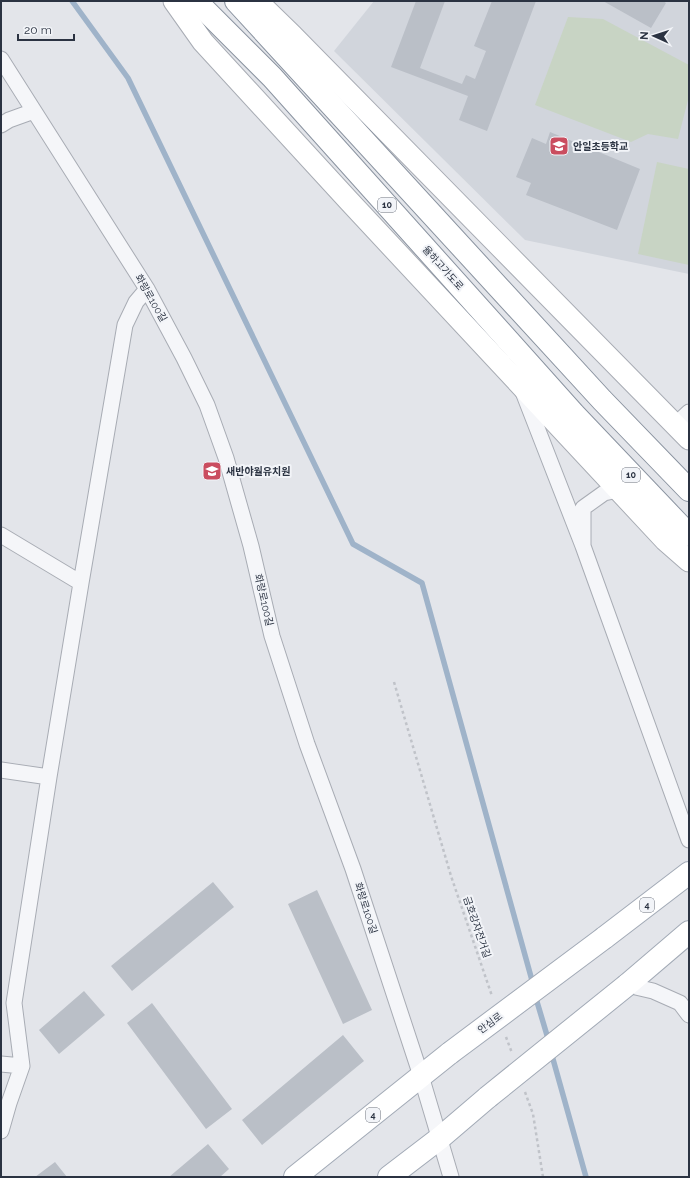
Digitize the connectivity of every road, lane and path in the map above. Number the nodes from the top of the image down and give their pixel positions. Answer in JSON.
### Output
{"nodes":[{"id":1,"x":174,"y":1,"type":"edge"},
{"id":2,"x":196,"y":1,"type":"edge"},
{"id":3,"x":236,"y":1,"type":"edge"},
{"id":4,"x":258,"y":1,"type":"edge"},
{"id":5,"x":1,"y":59,"type":"edge"},
{"id":6,"x":34,"y":112,"type":"junction"},
{"id":7,"x":1,"y":125,"type":"edge"},
{"id":8,"x":147,"y":289,"type":"junction"},
{"id":9,"x":520,"y":384,"type":"junction"},
{"id":10,"x":684,"y":425,"type":"edge"},
{"id":11,"x":618,"y":490,"type":"junction"},
{"id":12,"x":689,"y":490,"type":"edge"},
{"id":13,"x":1,"y":535,"type":"edge"},
{"id":14,"x":689,"y":535,"type":"edge"},
{"id":15,"x":583,"y":546,"type":"junction"},
{"id":16,"x":689,"y":562,"type":"edge"},
{"id":17,"x":81,"y":583,"type":"junction"},
{"id":18,"x":394,"y":682,"type":"dead end"},
{"id":19,"x":1,"y":770,"type":"edge"},
{"id":20,"x":49,"y":777,"type":"junction"},
{"id":21,"x":689,"y":840,"type":"edge"},
{"id":22,"x":689,"y":873,"type":"edge"},
{"id":23,"x":689,"y":932,"type":"edge"},
{"id":24,"x":689,"y":948,"type":"edge"},
{"id":25,"x":652,"y":963,"type":"junction"},
{"id":26,"x":627,"y":985,"type":"junction"},
{"id":27,"x":494,"y":1003,"type":"dead end"},
{"id":28,"x":689,"y":1015,"type":"edge"},
{"id":29,"x":505,"y":1032,"type":"dead end"},
{"id":30,"x":512,"y":1055,"type":"dead end"},
{"id":31,"x":1,"y":1064,"type":"edge"},
{"id":32,"x":22,"y":1066,"type":"junction"},
{"id":33,"x":421,"y":1076,"type":"junction"},
{"id":34,"x":525,"y":1092,"type":"dead end"},
{"id":35,"x":1,"y":1131,"type":"edge"},
{"id":36,"x":440,"y":1138,"type":"junction"},
{"id":37,"x":295,"y":1177,"type":"edge"},
{"id":38,"x":389,"y":1177,"type":"edge"},
{"id":39,"x":451,"y":1177,"type":"edge"},
{"id":40,"x":543,"y":1177,"type":"edge"}],
"edges":[{"from":1,"to":9,"type":"main road"},
{"from":2,"to":14,"type":"main road","name":"율하고가도로","number":"10"},
{"from":3,"to":12,"type":"main road"},
{"from":4,"to":10,"type":"main road"},
{"from":5,"to":6,"type":"street","name":"화랑로100길"},
{"from":6,"to":7,"type":"street"},
{"from":6,"to":8,"type":"street","name":"화랑로100길"},
{"from":8,"to":17,"type":"street"},
{"from":8,"to":33,"type":"street","name":"화랑로100길"},
{"from":9,"to":11,"type":"main road"},
{"from":9,"to":15,"type":"street"},
{"from":11,"to":15,"type":"street"},
{"from":11,"to":16,"type":"main road"},
{"from":13,"to":17,"type":"street"},
{"from":15,"to":21,"type":"street"},
{"from":17,"to":20,"type":"street"},
{"from":18,"to":27,"type":"path","name":"금호강자전거길"},
{"from":19,"to":20,"type":"street"},
{"from":20,"to":32,"type":"street"},
{"from":22,"to":33,"type":"main road","name":"안심로","number":"4","bridge":true},
{"from":23,"to":25,"type":"main road"},
{"from":24,"to":25,"type":"main road"},
{"from":25,"to":26,"type":"main road"},
{"from":26,"to":28,"type":"street"},
{"from":26,"to":36,"type":"main road","bridge":true},
{"from":29,"to":30,"type":"path"},
{"from":31,"to":32,"type":"street"},
{"from":32,"to":35,"type":"street"},
{"from":33,"to":36,"type":"street","name":"화랑로100길"},
{"from":33,"to":37,"type":"main road","name":"안심로","number":"4"},
{"from":34,"to":40,"type":"path"},
{"from":36,"to":38,"type":"main road"},
{"from":36,"to":39,"type":"street","name":"화랑로100길"}]}
